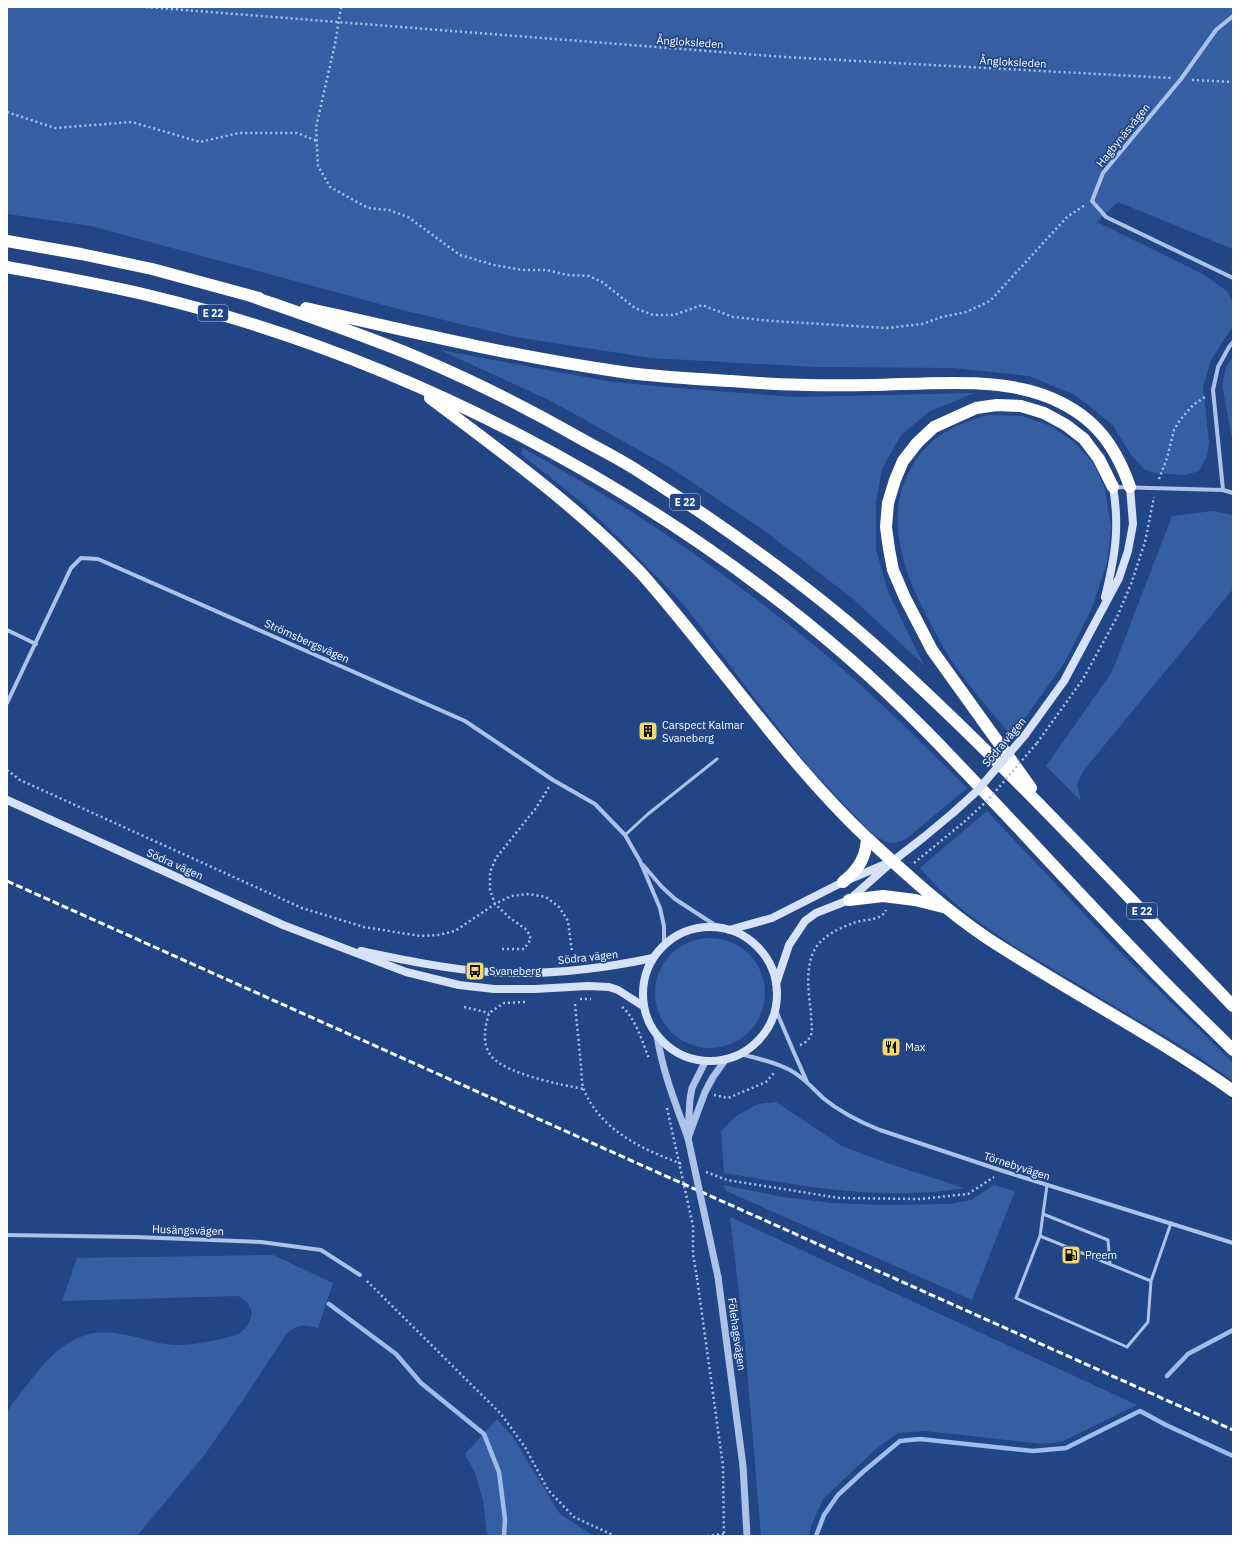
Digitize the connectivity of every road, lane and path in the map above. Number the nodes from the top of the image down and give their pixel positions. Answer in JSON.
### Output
{"nodes":[{"id":1,"x":146,"y":7,"type":"edge"},
{"id":2,"x":342,"y":7,"type":"edge"},
{"id":3,"x":1233,"y":16,"type":"edge"},
{"id":4,"x":338,"y":22,"type":"junction"},
{"id":5,"x":1181,"y":79,"type":"junction"},
{"id":6,"x":1233,"y":82,"type":"edge"},
{"id":7,"x":7,"y":112,"type":"edge"},
{"id":8,"x":316,"y":141,"type":"junction"},
{"id":9,"x":1092,"y":201,"type":"junction"},
{"id":10,"x":7,"y":241,"type":"edge"},
{"id":11,"x":7,"y":267,"type":"edge"},
{"id":12,"x":1233,"y":278,"type":"edge"},
{"id":13,"x":251,"y":296,"type":"junction"},
{"id":14,"x":1233,"y":342,"type":"edge"},
{"id":15,"x":412,"y":384,"type":"junction"},
{"id":16,"x":1113,"y":487,"type":"junction"},
{"id":17,"x":1130,"y":487,"type":"junction"},
{"id":18,"x":1222,"y":490,"type":"junction"},
{"id":19,"x":1233,"y":493,"type":"edge"},
{"id":20,"x":1102,"y":611,"type":"junction"},
{"id":21,"x":7,"y":630,"type":"edge"},
{"id":22,"x":36,"y":644,"type":"junction"},
{"id":23,"x":7,"y":703,"type":"edge"},
{"id":24,"x":1038,"y":744,"type":"dead end"},
{"id":25,"x":717,"y":759,"type":"dead end"},
{"id":26,"x":7,"y":770,"type":"edge"},
{"id":27,"x":553,"y":780,"type":"junction"},
{"id":28,"x":7,"y":800,"type":"edge"},
{"id":29,"x":1050,"y":815,"type":"junction"},
{"id":30,"x":625,"y":835,"type":"junction"},
{"id":31,"x":868,"y":838,"type":"junction"},
{"id":32,"x":640,"y":861,"type":"junction"},
{"id":33,"x":893,"y":861,"type":"junction"},
{"id":34,"x":904,"y":871,"type":"junction"},
{"id":35,"x":843,"y":882,"type":"junction"},
{"id":36,"x":889,"y":897,"type":"junction"},
{"id":37,"x":849,"y":900,"type":"junction"},
{"id":38,"x":495,"y":904,"type":"junction"},
{"id":39,"x":946,"y":908,"type":"junction"},
{"id":40,"x":718,"y":928,"type":"junction"},
{"id":41,"x":729,"y":930,"type":"junction"},
{"id":42,"x":664,"y":944,"type":"junction"},
{"id":43,"x":335,"y":946,"type":"junction"},
{"id":44,"x":502,"y":949,"type":"dead end"},
{"id":45,"x":572,"y":952,"type":"dead end"},
{"id":46,"x":653,"y":958,"type":"junction"},
{"id":47,"x":776,"y":984,"type":"junction"},
{"id":48,"x":593,"y":999,"type":"dead end"},
{"id":49,"x":578,"y":1000,"type":"dead end"},
{"id":50,"x":526,"y":1002,"type":"dead end"},
{"id":51,"x":575,"y":1004,"type":"dead end"},
{"id":52,"x":620,"y":1006,"type":"dead end"},
{"id":53,"x":643,"y":1006,"type":"junction"},
{"id":54,"x":1233,"y":1006,"type":"edge"},
{"id":55,"x":464,"y":1007,"type":"dead end"},
{"id":56,"x":776,"y":1008,"type":"junction"},
{"id":57,"x":489,"y":1012,"type":"junction"},
{"id":58,"x":657,"y":1036,"type":"junction"},
{"id":59,"x":792,"y":1048,"type":"junction"},
{"id":60,"x":1233,"y":1050,"type":"edge"},
{"id":61,"x":740,"y":1054,"type":"junction"},
{"id":62,"x":726,"y":1059,"type":"junction"},
{"id":63,"x":705,"y":1062,"type":"junction"},
{"id":64,"x":651,"y":1063,"type":"dead end"},
{"id":65,"x":778,"y":1064,"type":"junction"},
{"id":66,"x":807,"y":1082,"type":"junction"},
{"id":67,"x":669,"y":1087,"type":"junction"},
{"id":68,"x":584,"y":1089,"type":"junction"},
{"id":69,"x":1233,"y":1091,"type":"edge"},
{"id":70,"x":705,"y":1092,"type":"junction"},
{"id":71,"x":688,"y":1138,"type":"junction"},
{"id":72,"x":661,"y":1156,"type":"dead end"},
{"id":73,"x":1003,"y":1171,"type":"junction"},
{"id":74,"x":727,"y":1180,"type":"dead end"},
{"id":75,"x":1046,"y":1185,"type":"junction"},
{"id":76,"x":1043,"y":1214,"type":"junction"},
{"id":77,"x":1171,"y":1224,"type":"junction"},
{"id":78,"x":7,"y":1235,"type":"edge"},
{"id":79,"x":1040,"y":1236,"type":"junction"},
{"id":80,"x":1233,"y":1243,"type":"edge"},
{"id":81,"x":1110,"y":1264,"type":"junction"},
{"id":82,"x":360,"y":1275,"type":"joint"},
{"id":83,"x":1151,"y":1282,"type":"junction"},
{"id":84,"x":724,"y":1535,"type":"edge"},
{"id":85,"x":615,"y":1536,"type":"edge"},
{"id":86,"x":707,"y":1536,"type":"edge"},
{"id":87,"x":747,"y":1536,"type":"edge"}],
"edges":[{"from":1,"to":4,"type":"path","name":"Ångloksleden"},
{"from":2,"to":4,"type":"path"},
{"from":3,"to":5,"type":"street","name":"Hagbynäsvägen"},
{"from":4,"to":5,"type":"path","name":"Ångloksleden"},
{"from":4,"to":8,"type":"path"},
{"from":5,"to":6,"type":"path","name":"Ångloksleden"},
{"from":5,"to":9,"type":"street","name":"Hagbynäsvägen"},
{"from":7,"to":8,"type":"path"},
{"from":8,"to":9,"type":"path"},
{"from":9,"to":12,"type":"street"},
{"from":10,"to":13,"type":"highway","number":"E 22"},
{"from":11,"to":15,"type":"highway","number":"E 22"},
{"from":13,"to":17,"type":"highway"},
{"from":13,"to":29,"type":"highway","number":"E 22"},
{"from":14,"to":18,"type":"street"},
{"from":15,"to":31,"type":"highway"},
{"from":15,"to":60,"type":"highway","number":"E 22"},
{"from":16,"to":17,"type":"street"},
{"from":16,"to":20,"type":"main road","name":"Södra vägen"},
{"from":16,"to":29,"type":"highway"},
{"from":17,"to":18,"type":"street"},
{"from":17,"to":20,"type":"main road","name":"Södra vägen"},
{"from":18,"to":19,"type":"street"},
{"from":20,"to":33,"type":"main road","name":"Södra vägen","bridge":true},
{"from":21,"to":22,"type":"street"},
{"from":22,"to":23,"type":"street","name":"Strömsbergsvägen"},
{"from":22,"to":27,"type":"street","name":"Strömsbergsvägen"},
{"from":24,"to":34,"type":"path","bridge":true},
{"from":25,"to":30,"type":"lane"},
{"from":26,"to":38,"type":"path"},
{"from":27,"to":30,"type":"street","name":"Strömsbergsvägen"},
{"from":27,"to":38,"type":"path"},
{"from":28,"to":43,"type":"main road","name":"Södra vägen"},
{"from":29,"to":54,"type":"highway","number":"E 22"},
{"from":30,"to":32,"type":"street","name":"Strömsbergsvägen"},
{"from":31,"to":33,"type":"highway"},
{"from":31,"to":35,"type":"highway"},
{"from":32,"to":40,"type":"street","name":"Strömsbergsvägen"},
{"from":32,"to":42,"type":"street","name":"Strömsbergsvägen"},
{"from":33,"to":34,"type":"highway"},
{"from":33,"to":35,"type":"main road","name":"Södra vägen"},
{"from":33,"to":37,"type":"main road","name":"Södra vägen"},
{"from":34,"to":39,"type":"highway"},
{"from":35,"to":41,"type":"main road","name":"Södra vägen"},
{"from":36,"to":37,"type":"highway"},
{"from":36,"to":39,"type":"highway"},
{"from":36,"to":59,"type":"path"},
{"from":37,"to":47,"type":"main road","name":"Södra vägen"},
{"from":38,"to":44,"type":"path"},
{"from":38,"to":45,"type":"path"},
{"from":39,"to":69,"type":"highway"},
{"from":40,"to":41,"type":"main road"},
{"from":40,"to":42,"type":"main road"},
{"from":41,"to":47,"type":"main road"},
{"from":42,"to":46,"type":"main road"},
{"from":43,"to":46,"type":"main road","name":"Södra vägen"},
{"from":43,"to":53,"type":"main road","name":"Södra vägen"},
{"from":46,"to":53,"type":"main road"},
{"from":47,"to":56,"type":"main road"},
{"from":48,"to":49,"type":"path"},
{"from":50,"to":57,"type":"path"},
{"from":51,"to":68,"type":"path"},
{"from":52,"to":64,"type":"path"},
{"from":53,"to":58,"type":"main road"},
{"from":55,"to":57,"type":"path"},
{"from":56,"to":59,"type":"street","name":"Törnebyvägen"},
{"from":56,"to":61,"type":"main road"},
{"from":57,"to":68,"type":"path"},
{"from":58,"to":63,"type":"main road"},
{"from":58,"to":67,"type":"street","name":"Fölehagsvägen"},
{"from":59,"to":66,"type":"street","name":"Törnebyvägen"},
{"from":61,"to":62,"type":"main road"},
{"from":61,"to":65,"type":"street","name":"Törnebyvägen"},
{"from":62,"to":63,"type":"main road"},
{"from":62,"to":70,"type":"street"},
{"from":63,"to":71,"type":"street","name":"Fölehagsvägen"},
{"from":65,"to":66,"type":"street","name":"Törnebyvägen"},
{"from":65,"to":70,"type":"path"},
{"from":66,"to":73,"type":"street","name":"Törnebyvägen"},
{"from":67,"to":71,"type":"street","name":"Fölehagsvägen"},
{"from":67,"to":84,"type":"path","bridge":true},
{"from":68,"to":72,"type":"path"},
{"from":70,"to":71,"type":"street"},
{"from":71,"to":87,"type":"street","name":"Fölehagsvägen","bridge":true},
{"from":73,"to":74,"type":"path"},
{"from":73,"to":75,"type":"street","name":"Törnebyvägen"},
{"from":75,"to":76,"type":"lane"},
{"from":75,"to":77,"type":"street","name":"Törnebyvägen"},
{"from":76,"to":79,"type":"lane"},
{"from":76,"to":81,"type":"lane"},
{"from":77,"to":80,"type":"street","name":"Törnebyvägen"},
{"from":77,"to":83,"type":"lane"},
{"from":78,"to":82,"type":"street","name":"Husängsvägen"},
{"from":79,"to":81,"type":"lane"},
{"from":79,"to":83,"type":"lane"},
{"from":81,"to":83,"type":"lane"},
{"from":82,"to":85,"type":"path"},
{"from":84,"to":86,"type":"path"}]}
